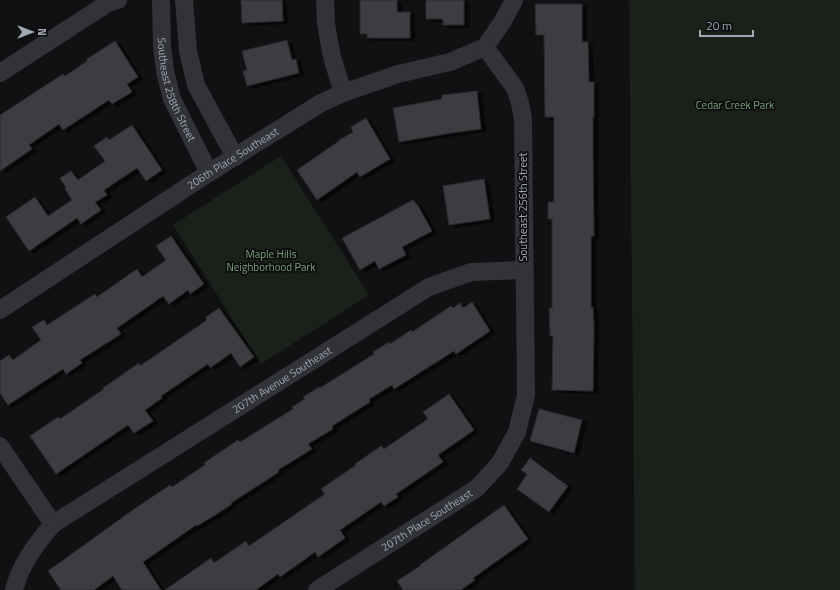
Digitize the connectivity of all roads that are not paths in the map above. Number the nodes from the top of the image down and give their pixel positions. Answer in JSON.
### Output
{"nodes":[{"id":1,"x":118,"y":0,"type":"edge"},
{"id":2,"x":161,"y":0,"type":"edge"},
{"id":3,"x":184,"y":0,"type":"edge"},
{"id":4,"x":325,"y":0,"type":"edge"},
{"id":5,"x":514,"y":0,"type":"edge"},
{"id":6,"x":485,"y":47,"type":"junction"},
{"id":7,"x":0,"y":72,"type":"edge"},
{"id":8,"x":343,"y":93,"type":"junction"},
{"id":9,"x":234,"y":157,"type":"junction"},
{"id":10,"x":209,"y":173,"type":"junction"},
{"id":11,"x":524,"y":270,"type":"junction"},
{"id":12,"x":0,"y":310,"type":"edge"},
{"id":13,"x":517,"y":432,"type":"joint"},
{"id":14,"x":0,"y":446,"type":"edge"},
{"id":15,"x":53,"y":524,"type":"junction"},
{"id":16,"x":14,"y":590,"type":"edge"},
{"id":17,"x":317,"y":590,"type":"edge"}],
"edges":[{"from":1,"to":7,"type":"street"},
{"from":2,"to":10,"type":"street","name":"Southeast 258th Street"},
{"from":3,"to":9,"type":"street","name":"Southeast 258th Street"},
{"from":4,"to":8,"type":"street"},
{"from":5,"to":6,"type":"street"},
{"from":6,"to":8,"type":"street","name":"206th Place Southeast"},
{"from":6,"to":11,"type":"street","name":"Southeast 256th Street"},
{"from":8,"to":9,"type":"street","name":"206th Place Southeast"},
{"from":9,"to":10,"type":"street","name":"206th Place Southeast"},
{"from":10,"to":12,"type":"street","name":"206th Place Southeast"},
{"from":11,"to":13,"type":"street","name":"Southeast 256th Street"},
{"from":11,"to":15,"type":"street","name":"207th Avenue Southeast"},
{"from":13,"to":17,"type":"street","name":"207th Place Southeast"},
{"from":14,"to":15,"type":"street"},
{"from":15,"to":16,"type":"street","name":"207th Avenue Southeast"}]}
